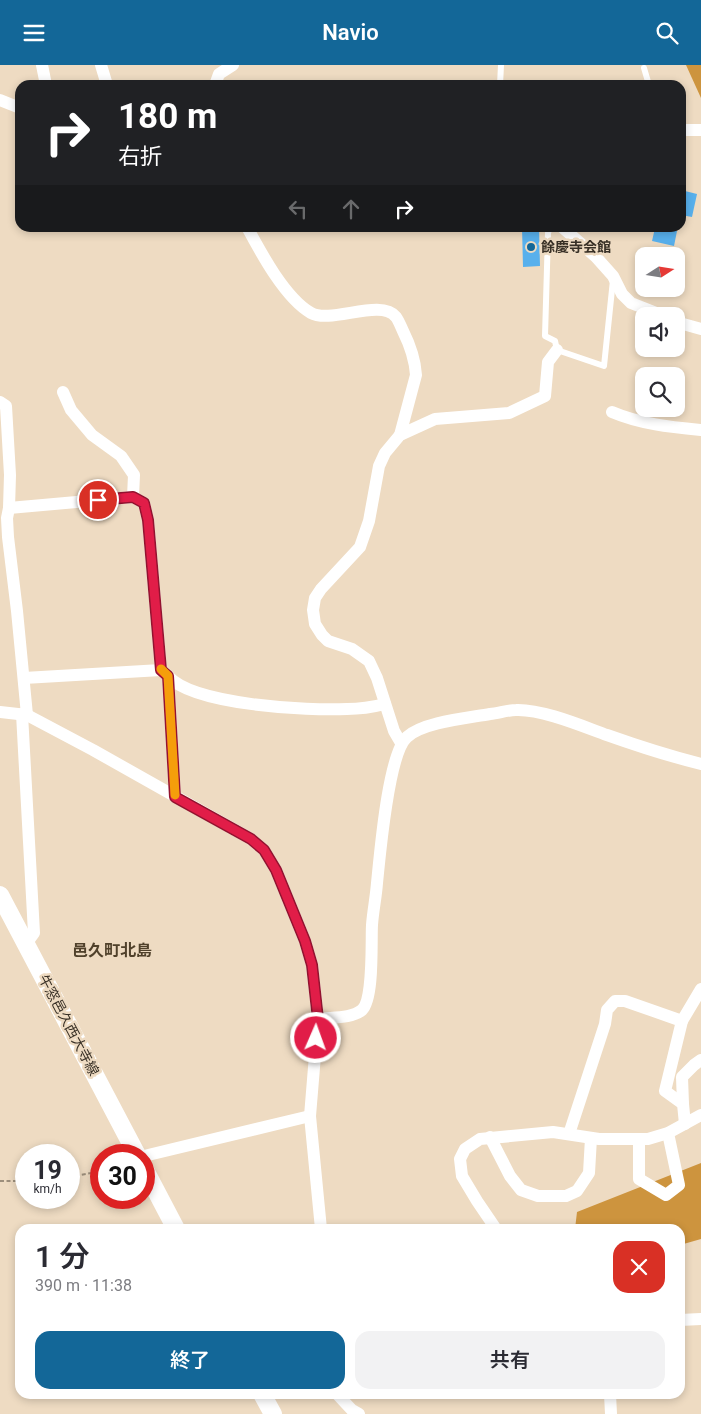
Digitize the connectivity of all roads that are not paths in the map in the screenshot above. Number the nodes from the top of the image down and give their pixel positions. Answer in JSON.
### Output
{"nodes":[{"id":1,"x":42,"y":65,"type":"edge"},
{"id":2,"x":101,"y":65,"type":"edge"},
{"id":3,"x":233,"y":65,"type":"edge"},
{"id":4,"x":501,"y":65,"type":"edge"},
{"id":5,"x":644,"y":68,"type":"dead end"},
{"id":6,"x":45,"y":80,"type":"edge"},
{"id":7,"x":106,"y":80,"type":"edge"},
{"id":8,"x":217,"y":80,"type":"edge"},
{"id":9,"x":500,"y":80,"type":"edge"},
{"id":10,"x":648,"y":80,"type":"edge"},
{"id":11,"x":0,"y":99,"type":"edge"},
{"id":12,"x":15,"y":106,"type":"edge"},
{"id":13,"x":686,"y":130,"type":"edge"},
{"id":14,"x":701,"y":130,"type":"edge"},
{"id":15,"x":250,"y":232,"type":"edge"},
{"id":16,"x":548,"y":232,"type":"edge"},
{"id":17,"x":568,"y":232,"type":"edge"},
{"id":18,"x":613,"y":276,"type":"junction"},
{"id":19,"x":641,"y":307,"type":"edge"},
{"id":20,"x":685,"y":324,"type":"edge"},
{"id":21,"x":701,"y":329,"type":"edge"},
{"id":22,"x":557,"y":350,"type":"junction"},
{"id":23,"x":63,"y":392,"type":"dead end"},
{"id":24,"x":0,"y":402,"type":"edge"},
{"id":25,"x":612,"y":412,"type":"dead end"},
{"id":26,"x":701,"y":430,"type":"edge"},
{"id":27,"x":400,"y":435,"type":"junction"},
{"id":28,"x":133,"y":497,"type":"junction"},
{"id":29,"x":5,"y":514,"type":"edge"},
{"id":30,"x":165,"y":673,"type":"junction"},
{"id":31,"x":24,"y":678,"type":"junction"},
{"id":32,"x":385,"y":704,"type":"junction"},
{"id":33,"x":0,"y":712,"type":"edge"},
{"id":34,"x":25,"y":715,"type":"junction"},
{"id":35,"x":400,"y":743,"type":"junction"},
{"id":36,"x":701,"y":764,"type":"edge"},
{"id":37,"x":175,"y":797,"type":"junction"},
{"id":38,"x":0,"y":895,"type":"edge"},
{"id":39,"x":26,"y":944,"type":"junction"},
{"id":40,"x":701,"y":989,"type":"edge"},
{"id":41,"x":318,"y":1019,"type":"junction"},
{"id":42,"x":682,"y":1021,"type":"junction"},
{"id":43,"x":701,"y":1060,"type":"edge"},
{"id":44,"x":683,"y":1105,"type":"junction"},
{"id":45,"x":701,"y":1115,"type":"edge"},
{"id":46,"x":310,"y":1116,"type":"junction"},
{"id":47,"x":684,"y":1124,"type":"junction"},
{"id":48,"x":668,"y":1133,"type":"junction"},
{"id":49,"x":568,"y":1135,"type":"junction"},
{"id":50,"x":490,"y":1137,"type":"junction"},
{"id":51,"x":591,"y":1138,"type":"junction"},
{"id":52,"x":639,"y":1139,"type":"junction"},
{"id":53,"x":131,"y":1144,"type":"edge"},
{"id":54,"x":155,"y":1153,"type":"edge"},
{"id":55,"x":155,"y":1189,"type":"edge"},
{"id":56,"x":173,"y":1224,"type":"edge"},
{"id":57,"x":321,"y":1224,"type":"edge"},
{"id":58,"x":492,"y":1224,"type":"edge"},
{"id":59,"x":701,"y":1319,"type":"edge"},
{"id":60,"x":685,"y":1320,"type":"edge"},
{"id":61,"x":265,"y":1399,"type":"edge"},
{"id":62,"x":342,"y":1399,"type":"edge"},
{"id":63,"x":610,"y":1399,"type":"edge"},
{"id":64,"x":273,"y":1414,"type":"edge"},
{"id":65,"x":359,"y":1414,"type":"edge"},
{"id":66,"x":611,"y":1414,"type":"edge"}],
"edges":[{"from":1,"to":6,"type":"street"},
{"from":2,"to":7,"type":"street"},
{"from":3,"to":8,"type":"street"},
{"from":4,"to":9,"type":"lane"},
{"from":5,"to":10,"type":"lane"},
{"from":11,"to":12,"type":"street"},
{"from":13,"to":14,"type":"street"},
{"from":15,"to":27,"type":"street"},
{"from":16,"to":22,"type":"lane"},
{"from":17,"to":18,"type":"street"},
{"from":18,"to":19,"type":"street"},
{"from":18,"to":22,"type":"lane"},
{"from":20,"to":21,"type":"street"},
{"from":22,"to":27,"type":"street"},
{"from":23,"to":28,"type":"street"},
{"from":24,"to":29,"type":"street"},
{"from":25,"to":26,"type":"street"},
{"from":27,"to":32,"type":"street"},
{"from":28,"to":29,"type":"street"},
{"from":28,"to":30,"type":"street"},
{"from":29,"to":31,"type":"street"},
{"from":30,"to":31,"type":"street"},
{"from":30,"to":32,"type":"street"},
{"from":30,"to":37,"type":"street"},
{"from":31,"to":34,"type":"street"},
{"from":32,"to":35,"type":"street"},
{"from":33,"to":34,"type":"street"},
{"from":34,"to":37,"type":"street"},
{"from":34,"to":39,"type":"street"},
{"from":35,"to":36,"type":"street"},
{"from":35,"to":41,"type":"street"},
{"from":37,"to":41,"type":"street"},
{"from":38,"to":39,"type":"main road","name":"牛窓邑久西大寺線"},
{"from":39,"to":53,"type":"main road","name":"牛窓邑久西大寺線"},
{"from":40,"to":42,"type":"street"},
{"from":41,"to":46,"type":"street"},
{"from":42,"to":44,"type":"street"},
{"from":42,"to":49,"type":"street"},
{"from":43,"to":44,"type":"street"},
{"from":44,"to":47,"type":"street"},
{"from":45,"to":47,"type":"street"},
{"from":46,"to":54,"type":"street"},
{"from":46,"to":57,"type":"street"},
{"from":47,"to":48,"type":"street"},
{"from":48,"to":52,"type":"street"},
{"from":48,"to":52,"type":"street"},
{"from":49,"to":50,"type":"street"},
{"from":49,"to":51,"type":"street"},
{"from":50,"to":51,"type":"street"},
{"from":50,"to":58,"type":"street"},
{"from":51,"to":52,"type":"street"},
{"from":55,"to":56,"type":"main road"},
{"from":59,"to":60,"type":"street"},
{"from":61,"to":64,"type":"main road"},
{"from":62,"to":65,"type":"street"},
{"from":63,"to":66,"type":"street"}]}
